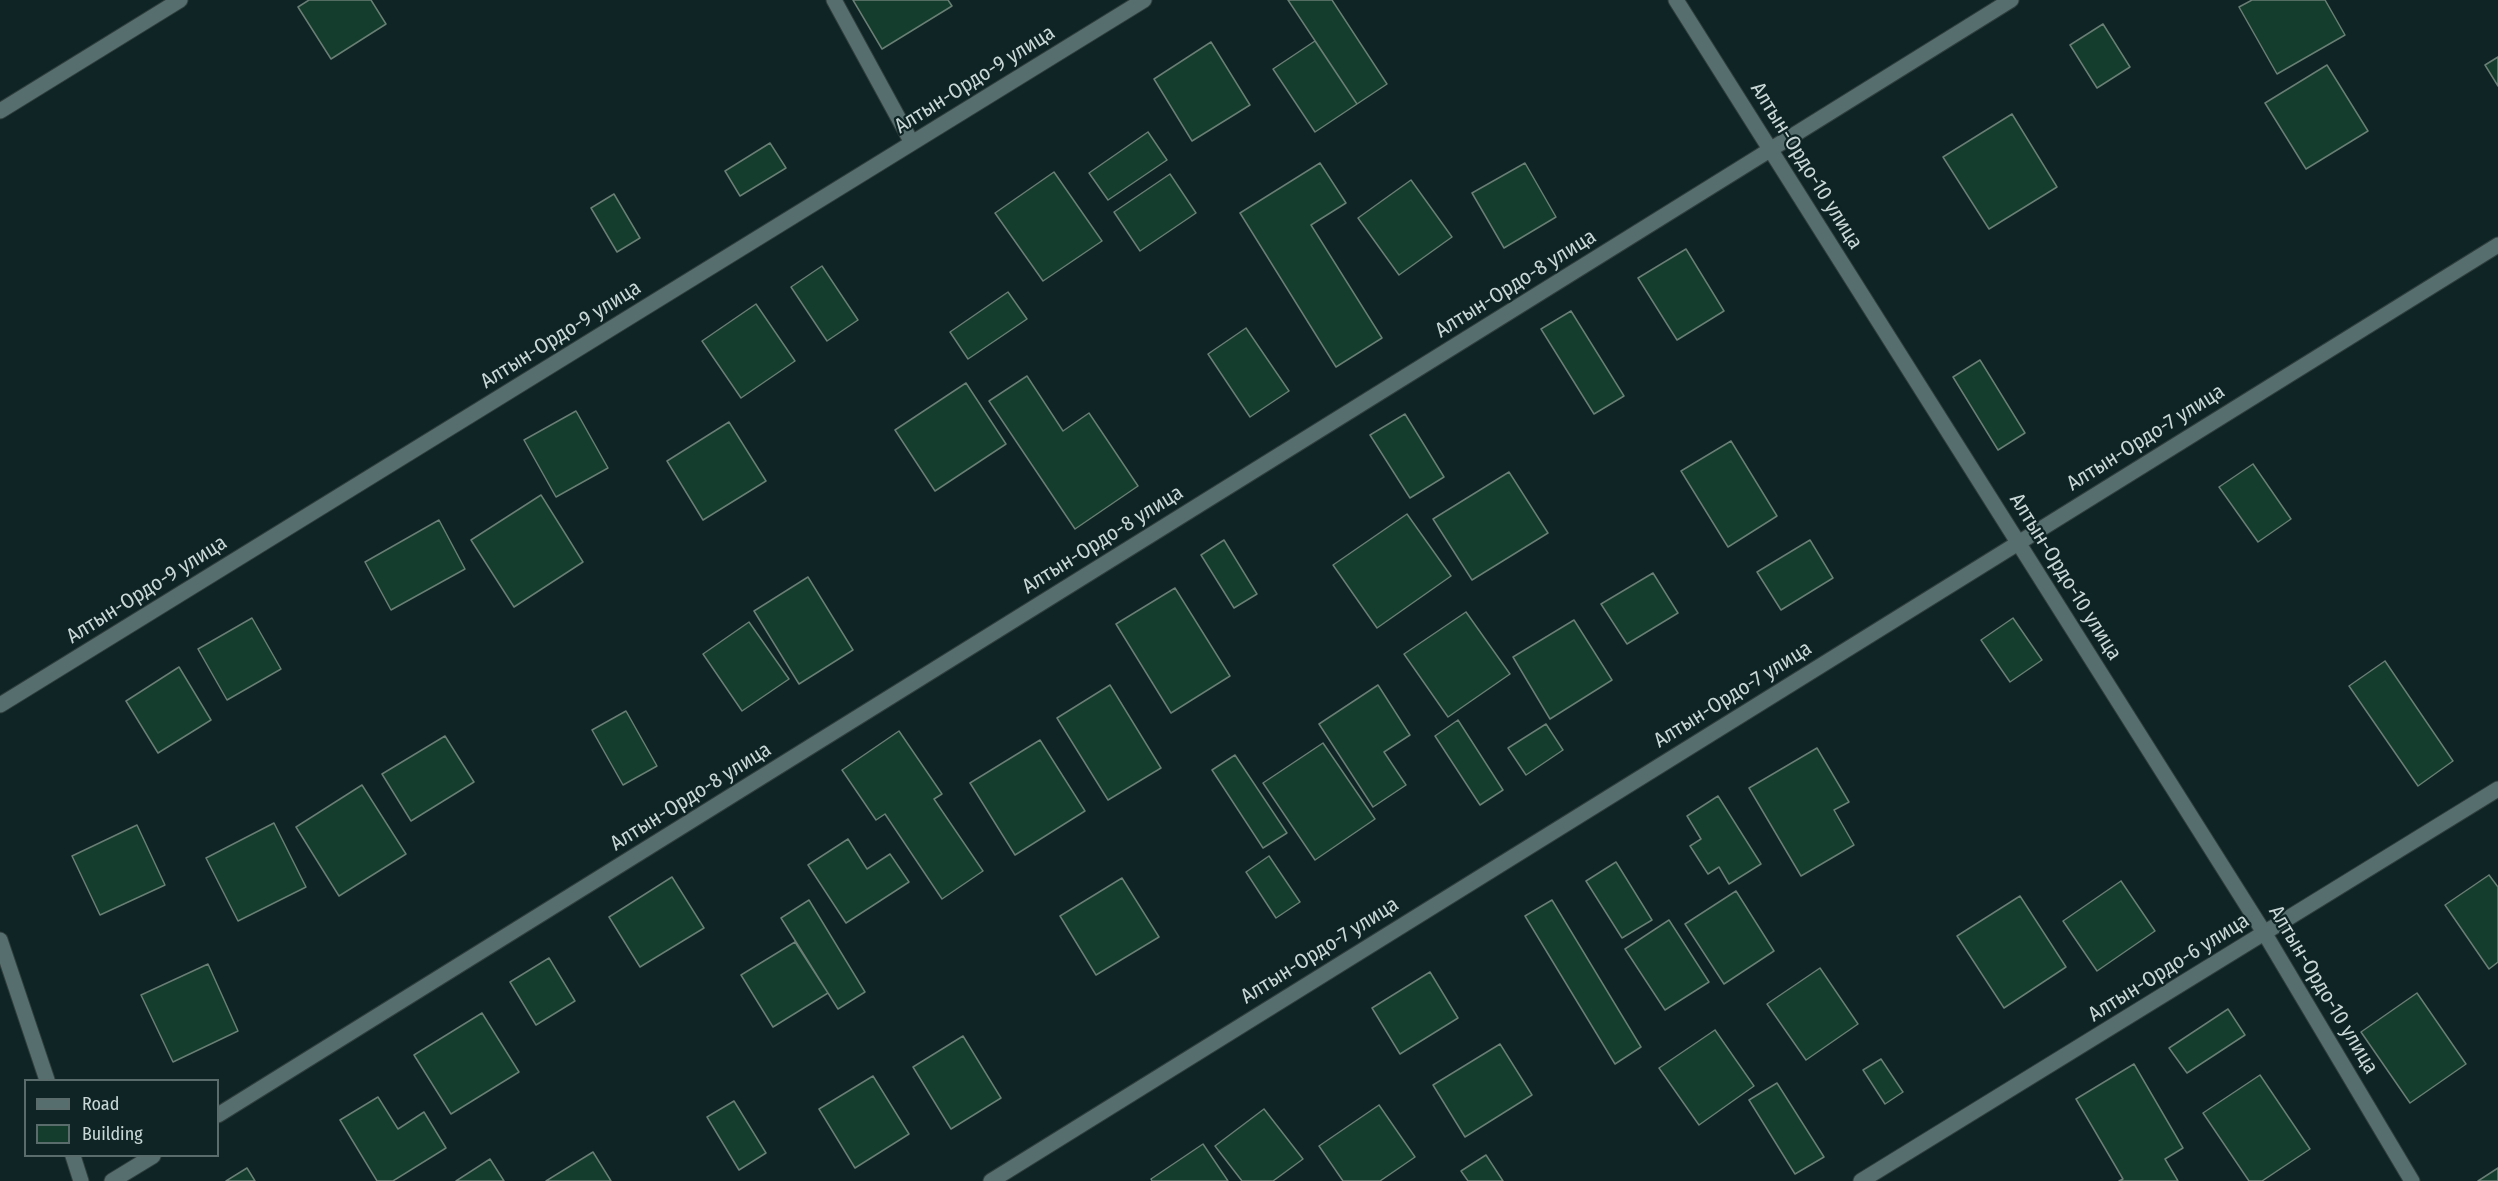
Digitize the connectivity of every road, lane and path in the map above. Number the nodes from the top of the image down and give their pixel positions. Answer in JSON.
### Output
{"nodes":[{"id":1,"x":180,"y":0,"type":"edge"},
{"id":2,"x":834,"y":0,"type":"edge"},
{"id":3,"x":1144,"y":0,"type":"edge"},
{"id":4,"x":1676,"y":0,"type":"edge"},
{"id":5,"x":2011,"y":0,"type":"edge"},
{"id":6,"x":0,"y":111,"type":"edge"},
{"id":7,"x":912,"y":143,"type":"junction"},
{"id":8,"x":1772,"y":150,"type":"junction"},
{"id":9,"x":2498,"y":245,"type":"edge"},
{"id":10,"x":2018,"y":542,"type":"junction"},
{"id":11,"x":0,"y":705,"type":"edge"},
{"id":12,"x":2498,"y":789,"type":"edge"},
{"id":13,"x":2265,"y":934,"type":"junction"},
{"id":14,"x":0,"y":940,"type":"edge"},
{"id":15,"x":47,"y":1079,"type":"edge"},
{"id":16,"x":219,"y":1114,"type":"edge"},
{"id":17,"x":74,"y":1157,"type":"edge"},
{"id":18,"x":150,"y":1157,"type":"edge"},
{"id":19,"x":81,"y":1181,"type":"edge"},
{"id":20,"x":112,"y":1181,"type":"edge"},
{"id":21,"x":991,"y":1181,"type":"edge"},
{"id":22,"x":1861,"y":1181,"type":"edge"},
{"id":23,"x":2412,"y":1181,"type":"edge"}],
"edges":[{"from":1,"to":6,"type":"street"},
{"from":2,"to":7,"type":"street"},
{"from":3,"to":7,"type":"street","name":"Алтын-Ордо-9 улица"},
{"from":4,"to":8,"type":"street","name":"Алтын-Ордо-10 улица"},
{"from":5,"to":8,"type":"street","name":"Алтын-Ордо-8 улица"},
{"from":7,"to":11,"type":"street","name":"Алтын-Ордо-9 улица"},
{"from":8,"to":10,"type":"street","name":"Алтын-Ордо-10 улица"},
{"from":8,"to":16,"type":"street","name":"Алтын-Ордо-8 улица"},
{"from":9,"to":10,"type":"street","name":"Алтын-Ордо-7 улица"},
{"from":10,"to":13,"type":"street","name":"Алтын-Ордо-10 улица"},
{"from":10,"to":21,"type":"street","name":"Алтын-Ордо-7 улица"},
{"from":12,"to":13,"type":"street","name":"Алтын-Ордо-6 улица"},
{"from":13,"to":22,"type":"street","name":"Алтын-Ордо-6 улица"},
{"from":13,"to":23,"type":"street","name":"Алтын-Ордо-10 улица"},
{"from":14,"to":15,"type":"street"},
{"from":17,"to":19,"type":"street"},
{"from":18,"to":20,"type":"street"}]}
